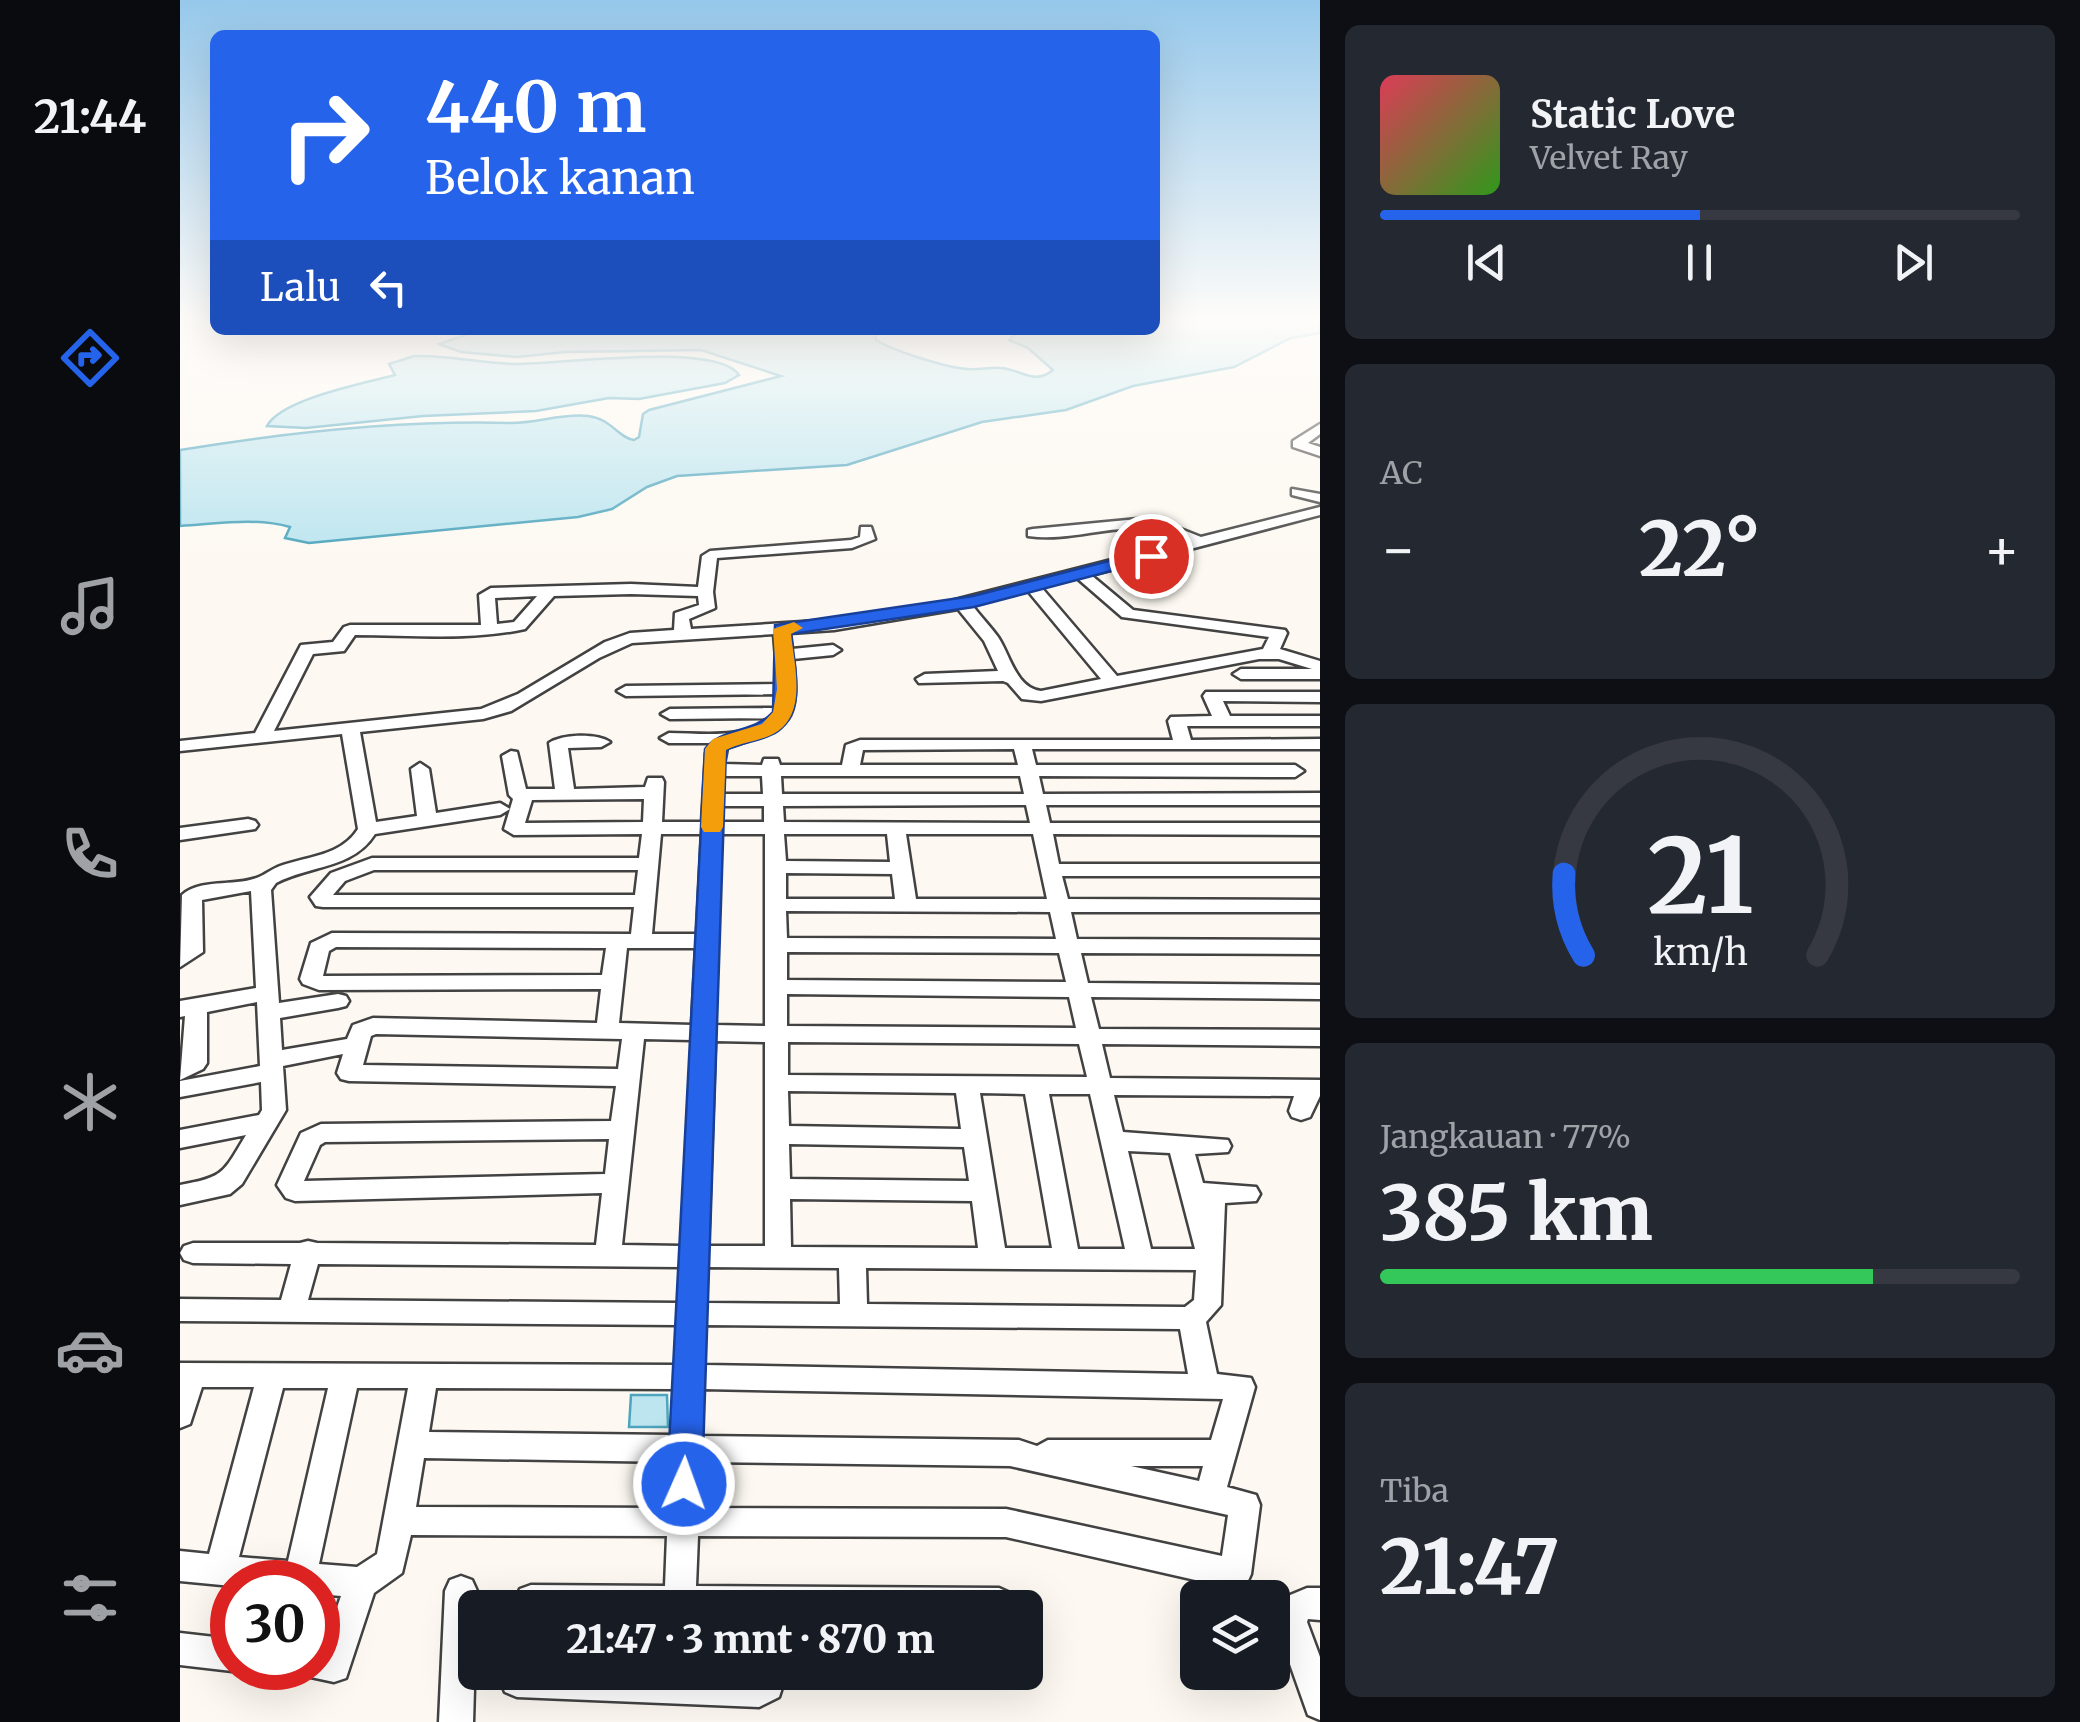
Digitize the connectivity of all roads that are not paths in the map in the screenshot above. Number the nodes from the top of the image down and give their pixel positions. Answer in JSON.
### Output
{"nodes":[{"id":1,"x":1320,"y":428,"type":"edge"},
{"id":2,"x":1320,"y":452,"type":"edge"},
{"id":3,"x":1297,"y":492,"type":"dead end"},
{"id":4,"x":1320,"y":498,"type":"edge"},
{"id":5,"x":1320,"y":512,"type":"edge"},
{"id":6,"x":866,"y":530,"type":"dead end"},
{"id":7,"x":1033,"y":533,"type":"dead end"},
{"id":8,"x":1200,"y":543,"type":"junction"},
{"id":9,"x":1081,"y":574,"type":"junction"},
{"id":10,"x":1032,"y":586,"type":"junction"},
{"id":11,"x":551,"y":590,"type":"junction"},
{"id":12,"x":706,"y":592,"type":"junction"},
{"id":13,"x":962,"y":604,"type":"junction"},
{"id":14,"x":782,"y":629,"type":"junction"},
{"id":15,"x":489,"y":630,"type":"junction"},
{"id":16,"x":683,"y":635,"type":"junction"},
{"id":17,"x":833,"y":650,"type":"dead end"},
{"id":18,"x":1270,"y":652,"type":"junction"},
{"id":19,"x":782,"y":655,"type":"junction"},
{"id":20,"x":1320,"y":666,"type":"edge"},
{"id":21,"x":1241,"y":674,"type":"dead end"},
{"id":22,"x":1320,"y":674,"type":"edge"},
{"id":23,"x":1009,"y":677,"type":"junction"},
{"id":24,"x":925,"y":679,"type":"dead end"},
{"id":25,"x":1112,"y":681,"type":"junction"},
{"id":26,"x":786,"y":689,"type":"junction"},
{"id":27,"x":626,"y":691,"type":"dead end"},
{"id":28,"x":1320,"y":697,"type":"edge"},
{"id":29,"x":783,"y":713,"type":"junction"},
{"id":30,"x":670,"y":714,"type":"dead end"},
{"id":31,"x":1223,"y":720,"type":"junction"},
{"id":32,"x":1320,"y":721,"type":"edge"},
{"id":33,"x":350,"y":729,"type":"junction"},
{"id":34,"x":262,"y":737,"type":"junction"},
{"id":35,"x":669,"y":738,"type":"dead end"},
{"id":36,"x":736,"y":738,"type":"junction"},
{"id":37,"x":602,"y":742,"type":"dead end"},
{"id":38,"x":1022,"y":744,"type":"junction"},
{"id":39,"x":1184,"y":745,"type":"junction"},
{"id":40,"x":180,"y":746,"type":"edge"},
{"id":41,"x":1317,"y":749,"type":"edge"},
{"id":42,"x":511,"y":756,"type":"dead end"},
{"id":43,"x":771,"y":766,"type":"junction"},
{"id":44,"x":420,"y":769,"type":"dead end"},
{"id":45,"x":716,"y":770,"type":"junction"},
{"id":46,"x":851,"y":770,"type":"junction"},
{"id":47,"x":1027,"y":771,"type":"junction"},
{"id":48,"x":1295,"y":772,"type":"dead end"},
{"id":49,"x":524,"y":794,"type":"junction"},
{"id":50,"x":565,"y":794,"type":"junction"},
{"id":51,"x":1034,"y":799,"type":"junction"},
{"id":52,"x":1320,"y":799,"type":"edge"},
{"id":53,"x":715,"y":800,"type":"junction"},
{"id":54,"x":774,"y":800,"type":"junction"},
{"id":55,"x":500,"y":809,"type":"dead end"},
{"id":56,"x":428,"y":820,"type":"junction"},
{"id":57,"x":248,"y":825,"type":"dead end"},
{"id":58,"x":652,"y":828,"type":"junction"},
{"id":59,"x":776,"y":829,"type":"junction"},
{"id":60,"x":896,"y":829,"type":"junction"},
{"id":61,"x":1320,"y":829,"type":"edge"},
{"id":62,"x":368,"y":830,"type":"junction"},
{"id":63,"x":712,"y":830,"type":"junction"},
{"id":64,"x":1040,"y":830,"type":"junction"},
{"id":65,"x":180,"y":834,"type":"edge"},
{"id":66,"x":650,"y":864,"type":"junction"},
{"id":67,"x":776,"y":867,"type":"junction"},
{"id":68,"x":901,"y":868,"type":"junction"},
{"id":69,"x":1050,"y":870,"type":"junction"},
{"id":70,"x":1320,"y":870,"type":"edge"},
{"id":71,"x":263,"y":882,"type":"junction"},
{"id":72,"x":646,"y":901,"type":"junction"},
{"id":73,"x":906,"y":904,"type":"junction"},
{"id":74,"x":776,"y":906,"type":"junction"},
{"id":75,"x":1058,"y":906,"type":"junction"},
{"id":76,"x":1320,"y":906,"type":"edge"},
{"id":77,"x":708,"y":941,"type":"junction"},
{"id":78,"x":616,"y":942,"type":"junction"},
{"id":79,"x":642,"y":942,"type":"junction"},
{"id":80,"x":776,"y":945,"type":"junction"},
{"id":81,"x":1068,"y":947,"type":"junction"},
{"id":82,"x":1320,"y":948,"type":"edge"},
{"id":83,"x":180,"y":960,"type":"edge"},
{"id":84,"x":610,"y":982,"type":"junction"},
{"id":85,"x":775,"y":987,"type":"junction"},
{"id":86,"x":1077,"y":990,"type":"junction"},
{"id":87,"x":1320,"y":992,"type":"edge"},
{"id":88,"x":338,"y":1000,"type":"dead end"},
{"id":89,"x":268,"y":1002,"type":"junction"},
{"id":90,"x":188,"y":1008,"type":"edge"},
{"id":91,"x":608,"y":1030,"type":"junction"},
{"id":92,"x":634,"y":1031,"type":"junction"},
{"id":93,"x":704,"y":1032,"type":"junction"},
{"id":94,"x":776,"y":1034,"type":"junction"},
{"id":95,"x":1087,"y":1037,"type":"junction"},
{"id":96,"x":1320,"y":1038,"type":"edge"},
{"id":97,"x":343,"y":1046,"type":"dead end"},
{"id":98,"x":271,"y":1066,"type":"junction"},
{"id":99,"x":180,"y":1072,"type":"edge"},
{"id":100,"x":628,"y":1078,"type":"junction"},
{"id":101,"x":777,"y":1083,"type":"junction"},
{"id":102,"x":967,"y":1086,"type":"junction"},
{"id":103,"x":1036,"y":1086,"type":"junction"},
{"id":104,"x":1104,"y":1088,"type":"junction"},
{"id":105,"x":180,"y":1089,"type":"edge"},
{"id":106,"x":1310,"y":1096,"type":"edge"},
{"id":107,"x":268,"y":1122,"type":"junction"},
{"id":108,"x":620,"y":1130,"type":"junction"},
{"id":109,"x":777,"y":1135,"type":"junction"},
{"id":110,"x":974,"y":1138,"type":"junction"},
{"id":111,"x":180,"y":1139,"type":"edge"},
{"id":112,"x":1115,"y":1142,"type":"junction"},
{"id":113,"x":1180,"y":1143,"type":"junction"},
{"id":114,"x":1218,"y":1146,"type":"dead end"},
{"id":115,"x":616,"y":1183,"type":"junction"},
{"id":116,"x":778,"y":1190,"type":"junction"},
{"id":117,"x":982,"y":1191,"type":"junction"},
{"id":118,"x":1204,"y":1193,"type":"junction"},
{"id":119,"x":1247,"y":1194,"type":"dead end"},
{"id":120,"x":180,"y":1195,"type":"edge"},
{"id":121,"x":308,"y":1251,"type":"junction"},
{"id":122,"x":193,"y":1253,"type":"dead end"},
{"id":123,"x":608,"y":1253,"type":"junction"},
{"id":124,"x":694,"y":1254,"type":"junction"},
{"id":125,"x":778,"y":1255,"type":"junction"},
{"id":126,"x":852,"y":1256,"type":"junction"},
{"id":127,"x":993,"y":1258,"type":"junction"},
{"id":128,"x":1067,"y":1258,"type":"junction"},
{"id":129,"x":1140,"y":1259,"type":"junction"},
{"id":130,"x":1211,"y":1260,"type":"junction"},
{"id":131,"x":180,"y":1310,"type":"edge"},
{"id":132,"x":291,"y":1313,"type":"junction"},
{"id":133,"x":692,"y":1315,"type":"junction"},
{"id":134,"x":854,"y":1317,"type":"junction"},
{"id":135,"x":1191,"y":1318,"type":"junction"},
{"id":136,"x":186,"y":1374,"type":"edge"},
{"id":137,"x":272,"y":1374,"type":"junction"},
{"id":138,"x":345,"y":1376,"type":"junction"},
{"id":139,"x":424,"y":1376,"type":"junction"},
{"id":140,"x":689,"y":1377,"type":"junction"},
{"id":141,"x":1204,"y":1385,"type":"junction"},
{"id":142,"x":180,"y":1414,"type":"edge"},
{"id":143,"x":411,"y":1446,"type":"junction"},
{"id":144,"x":686,"y":1448,"type":"junction"},
{"id":145,"x":1010,"y":1452,"type":"junction"},
{"id":146,"x":1221,"y":1454,"type":"junction"},
{"id":147,"x":1209,"y":1497,"type":"junction"},
{"id":148,"x":683,"y":1519,"type":"junction"},
{"id":149,"x":397,"y":1520,"type":"junction"},
{"id":150,"x":223,"y":1560,"type":"edge"},
{"id":151,"x":304,"y":1560,"type":"edge"},
{"id":152,"x":180,"y":1566,"type":"edge"},
{"id":153,"x":210,"y":1569,"type":"edge"},
{"id":154,"x":340,"y":1581,"type":"edge"},
{"id":155,"x":361,"y":1583,"type":"junction"},
{"id":156,"x":680,"y":1590,"type":"edge"},
{"id":157,"x":1320,"y":1604,"type":"edge"},
{"id":158,"x":340,"y":1648,"type":"edge"},
{"id":159,"x":180,"y":1650,"type":"edge"},
{"id":160,"x":210,"y":1653,"type":"edge"},
{"id":161,"x":458,"y":1670,"type":"edge"},
{"id":162,"x":1320,"y":1703,"type":"edge"},
{"id":163,"x":456,"y":1722,"type":"edge"}],
"edges":[{"from":1,"to":2,"type":"street"},
{"from":3,"to":4,"type":"street"},
{"from":5,"to":8,"type":"street"},
{"from":6,"to":12,"type":"street"},
{"from":7,"to":8,"type":"street"},
{"from":8,"to":9,"type":"street"},
{"from":9,"to":10,"type":"street"},
{"from":9,"to":18,"type":"street"},
{"from":10,"to":13,"type":"street"},
{"from":10,"to":25,"type":"street"},
{"from":11,"to":12,"type":"street"},
{"from":11,"to":15,"type":"street"},
{"from":11,"to":15,"type":"street"},
{"from":12,"to":16,"type":"street"},
{"from":13,"to":14,"type":"street"},
{"from":13,"to":23,"type":"street"},
{"from":14,"to":16,"type":"street"},
{"from":14,"to":19,"type":"street"},
{"from":15,"to":34,"type":"street"},
{"from":16,"to":33,"type":"street"},
{"from":17,"to":19,"type":"street"},
{"from":18,"to":20,"type":"street"},
{"from":18,"to":25,"type":"street"},
{"from":19,"to":26,"type":"street"},
{"from":21,"to":22,"type":"street"},
{"from":23,"to":24,"type":"street"},
{"from":23,"to":25,"type":"street"},
{"from":26,"to":27,"type":"street"},
{"from":26,"to":29,"type":"street"},
{"from":28,"to":31,"type":"street"},
{"from":29,"to":30,"type":"street"},
{"from":29,"to":36,"type":"street"},
{"from":31,"to":32,"type":"street"},
{"from":31,"to":39,"type":"street"},
{"from":33,"to":34,"type":"street"},
{"from":33,"to":62,"type":"street"},
{"from":34,"to":40,"type":"street"},
{"from":35,"to":36,"type":"street"},
{"from":36,"to":45,"type":"street"},
{"from":37,"to":50,"type":"street"},
{"from":38,"to":39,"type":"street"},
{"from":38,"to":46,"type":"street"},
{"from":38,"to":47,"type":"street"},
{"from":39,"to":41,"type":"street"},
{"from":42,"to":49,"type":"street"},
{"from":43,"to":45,"type":"street"},
{"from":43,"to":46,"type":"street"},
{"from":43,"to":54,"type":"street"},
{"from":44,"to":56,"type":"street"},
{"from":45,"to":53,"type":"street"},
{"from":46,"to":47,"type":"street"},
{"from":47,"to":48,"type":"street"},
{"from":47,"to":51,"type":"street"},
{"from":49,"to":50,"type":"street"},
{"from":49,"to":58,"type":"street"},
{"from":50,"to":58,"type":"street"},
{"from":51,"to":52,"type":"street"},
{"from":51,"to":54,"type":"street"},
{"from":51,"to":64,"type":"street"},
{"from":53,"to":54,"type":"street"},
{"from":53,"to":63,"type":"street"},
{"from":54,"to":59,"type":"street"},
{"from":55,"to":56,"type":"street"},
{"from":56,"to":62,"type":"street"},
{"from":57,"to":65,"type":"street"},
{"from":58,"to":63,"type":"street"},
{"from":58,"to":66,"type":"street"},
{"from":59,"to":60,"type":"street"},
{"from":59,"to":63,"type":"street"},
{"from":59,"to":67,"type":"street"},
{"from":60,"to":64,"type":"street"},
{"from":60,"to":68,"type":"street"},
{"from":61,"to":64,"type":"street"},
{"from":62,"to":71,"type":"street"},
{"from":63,"to":77,"type":"street"},
{"from":64,"to":69,"type":"street"},
{"from":66,"to":72,"type":"street"},
{"from":66,"to":72,"type":"street"},
{"from":67,"to":68,"type":"street"},
{"from":67,"to":74,"type":"street"},
{"from":68,"to":73,"type":"street"},
{"from":69,"to":70,"type":"street"},
{"from":69,"to":75,"type":"street"},
{"from":71,"to":83,"type":"street"},
{"from":71,"to":89,"type":"street"},
{"from":72,"to":79,"type":"street"},
{"from":73,"to":74,"type":"street"},
{"from":73,"to":75,"type":"street"},
{"from":74,"to":80,"type":"street"},
{"from":75,"to":76,"type":"street"},
{"from":75,"to":81,"type":"street"},
{"from":77,"to":79,"type":"street"},
{"from":77,"to":93,"type":"street"},
{"from":78,"to":79,"type":"street"},
{"from":78,"to":84,"type":"street"},
{"from":78,"to":84,"type":"street"},
{"from":80,"to":81,"type":"street"},
{"from":80,"to":85,"type":"street"},
{"from":81,"to":82,"type":"street"},
{"from":81,"to":86,"type":"street"},
{"from":84,"to":91,"type":"street"},
{"from":85,"to":86,"type":"street"},
{"from":85,"to":94,"type":"street"},
{"from":86,"to":87,"type":"street"},
{"from":86,"to":95,"type":"street"},
{"from":88,"to":89,"type":"street"},
{"from":89,"to":90,"type":"street"},
{"from":89,"to":98,"type":"street"},
{"from":90,"to":99,"type":"street"},
{"from":91,"to":92,"type":"street"},
{"from":91,"to":100,"type":"street"},
{"from":92,"to":93,"type":"street"},
{"from":92,"to":100,"type":"street"},
{"from":93,"to":94,"type":"street"},
{"from":93,"to":124,"type":"street"},
{"from":94,"to":95,"type":"street"},
{"from":94,"to":101,"type":"street"},
{"from":95,"to":96,"type":"street"},
{"from":95,"to":104,"type":"street"},
{"from":97,"to":98,"type":"street"},
{"from":98,"to":105,"type":"street"},
{"from":98,"to":107,"type":"street"},
{"from":100,"to":108,"type":"street"},
{"from":101,"to":102,"type":"street"},
{"from":101,"to":109,"type":"street"},
{"from":102,"to":103,"type":"street"},
{"from":102,"to":110,"type":"street"},
{"from":103,"to":104,"type":"street"},
{"from":103,"to":128,"type":"street"},
{"from":104,"to":106,"type":"street"},
{"from":104,"to":112,"type":"street"},
{"from":107,"to":111,"type":"street"},
{"from":107,"to":120,"type":"street"},
{"from":108,"to":115,"type":"street"},
{"from":108,"to":115,"type":"street"},
{"from":109,"to":110,"type":"street"},
{"from":109,"to":116,"type":"street"},
{"from":110,"to":117,"type":"street"},
{"from":112,"to":113,"type":"street"},
{"from":112,"to":129,"type":"street"},
{"from":113,"to":114,"type":"street"},
{"from":113,"to":118,"type":"street"},
{"from":115,"to":123,"type":"street"},
{"from":116,"to":117,"type":"street"},
{"from":116,"to":125,"type":"street"},
{"from":117,"to":127,"type":"street"},
{"from":118,"to":119,"type":"street"},
{"from":118,"to":130,"type":"street"},
{"from":121,"to":122,"type":"street"},
{"from":121,"to":123,"type":"street"},
{"from":121,"to":132,"type":"street"},
{"from":123,"to":124,"type":"street"},
{"from":124,"to":125,"type":"street"},
{"from":124,"to":133,"type":"street"},
{"from":125,"to":126,"type":"street"},
{"from":126,"to":127,"type":"street"},
{"from":126,"to":134,"type":"street"},
{"from":127,"to":128,"type":"street"},
{"from":128,"to":129,"type":"street"},
{"from":129,"to":130,"type":"street"},
{"from":130,"to":135,"type":"street"},
{"from":131,"to":132,"type":"street"},
{"from":132,"to":133,"type":"street"},
{"from":133,"to":134,"type":"street"},
{"from":133,"to":140,"type":"street"},
{"from":134,"to":135,"type":"street"},
{"from":135,"to":141,"type":"street"},
{"from":136,"to":137,"type":"street"},
{"from":136,"to":142,"type":"street"},
{"from":137,"to":138,"type":"street"},
{"from":137,"to":150,"type":"street"},
{"from":138,"to":139,"type":"street"},
{"from":138,"to":151,"type":"street"},
{"from":139,"to":140,"type":"street"},
{"from":139,"to":143,"type":"street"},
{"from":140,"to":141,"type":"street"},
{"from":140,"to":144,"type":"street"},
{"from":141,"to":146,"type":"street"},
{"from":143,"to":144,"type":"street"},
{"from":143,"to":149,"type":"street"},
{"from":144,"to":145,"type":"street"},
{"from":144,"to":148,"type":"street"},
{"from":145,"to":146,"type":"street"},
{"from":145,"to":147,"type":"street"},
{"from":146,"to":147,"type":"street"},
{"from":147,"to":148,"type":"street"},
{"from":148,"to":149,"type":"street"},
{"from":148,"to":156,"type":"street"},
{"from":149,"to":155,"type":"street"},
{"from":152,"to":153,"type":"street"},
{"from":154,"to":155,"type":"street"},
{"from":155,"to":158,"type":"street"},
{"from":157,"to":162,"type":"street"},
{"from":159,"to":160,"type":"street"},
{"from":161,"to":163,"type":"street"}]}
